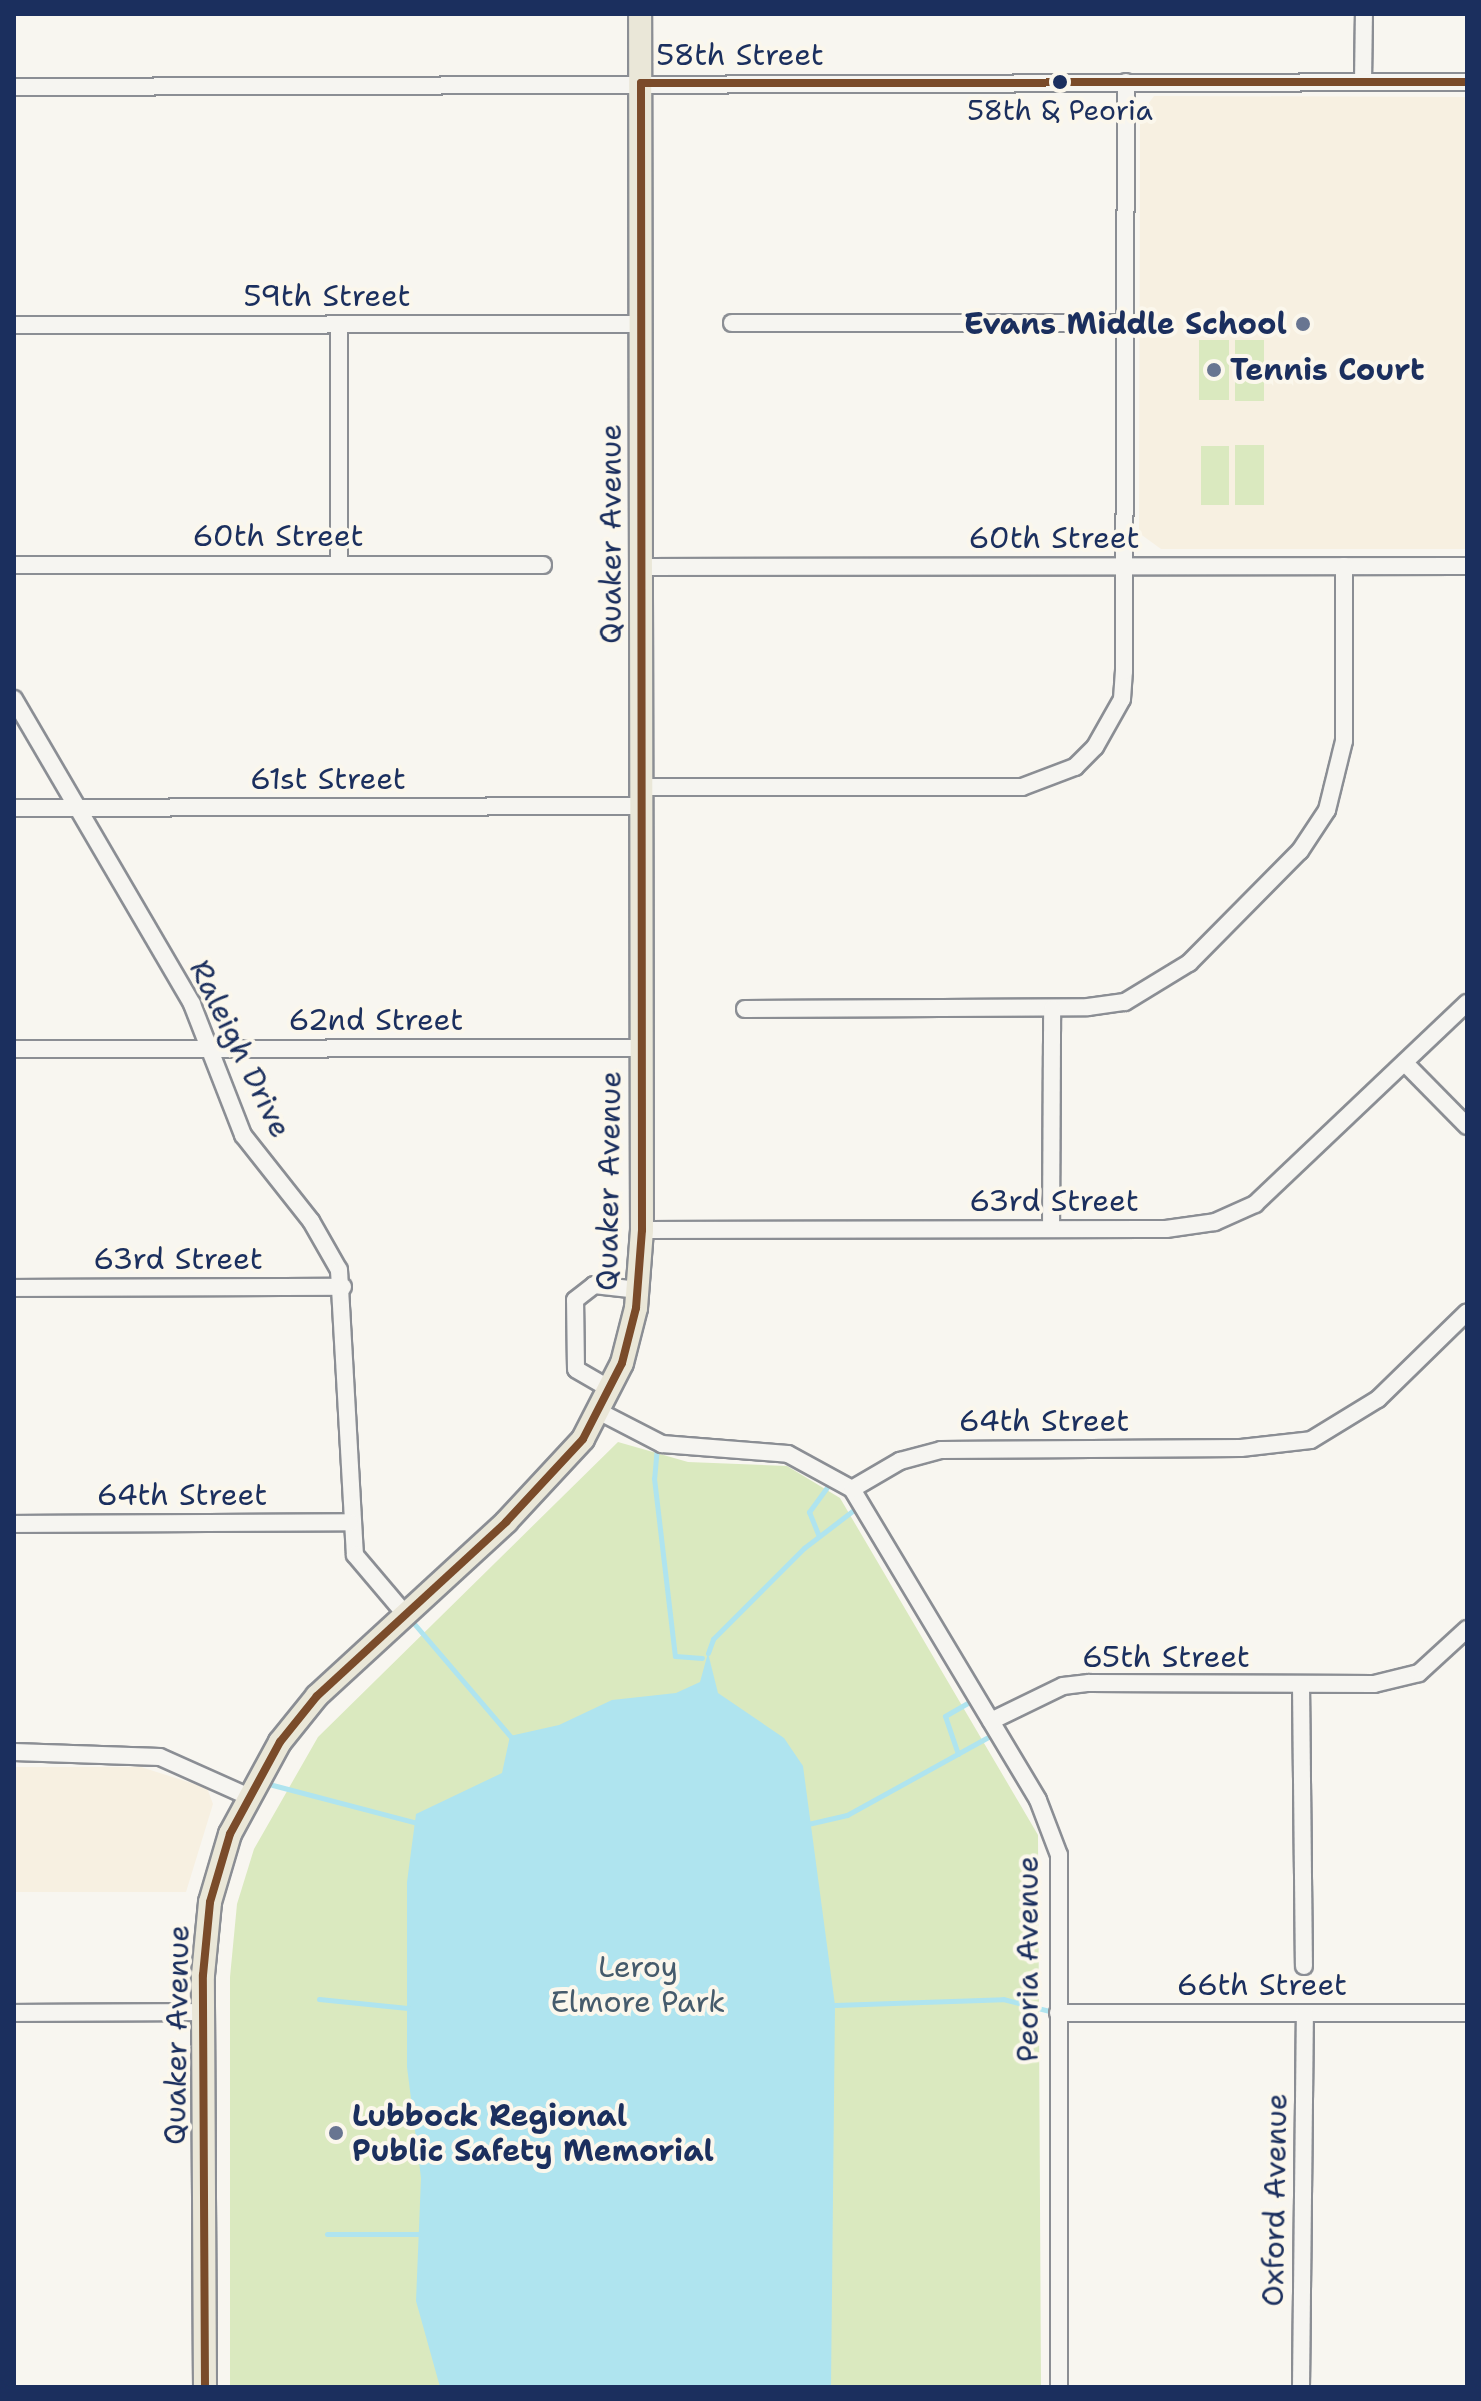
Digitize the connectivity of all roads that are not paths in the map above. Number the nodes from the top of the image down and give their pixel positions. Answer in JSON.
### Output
{"nodes":[{"id":1,"x":640,"y":14,"type":"edge"},
{"id":2,"x":1364,"y":14,"type":"edge"},
{"id":3,"x":1126,"y":82,"type":"junction"},
{"id":4,"x":1363,"y":82,"type":"junction"},
{"id":5,"x":1467,"y":82,"type":"edge"},
{"id":6,"x":641,"y":83,"type":"junction"},
{"id":7,"x":14,"y":87,"type":"edge"},
{"id":8,"x":732,"y":323,"type":"dead end"},
{"id":9,"x":1127,"y":323,"type":"junction"},
{"id":10,"x":339,"y":324,"type":"junction"},
{"id":11,"x":641,"y":324,"type":"junction"},
{"id":12,"x":14,"y":325,"type":"edge"},
{"id":13,"x":339,"y":564,"type":"junction"},
{"id":14,"x":14,"y":565,"type":"edge"},
{"id":15,"x":543,"y":565,"type":"dead end"},
{"id":16,"x":1126,"y":566,"type":"junction"},
{"id":17,"x":1344,"y":566,"type":"junction"},
{"id":18,"x":1467,"y":566,"type":"edge"},
{"id":19,"x":641,"y":567,"type":"junction"},
{"id":20,"x":14,"y":699,"type":"edge"},
{"id":21,"x":642,"y":796,"type":"junction"},
{"id":22,"x":14,"y":808,"type":"edge"},
{"id":23,"x":77,"y":808,"type":"junction"},
{"id":24,"x":1467,"y":1003,"type":"edge"},
{"id":25,"x":745,"y":1009,"type":"dead end"},
{"id":26,"x":1052,"y":1009,"type":"junction"},
{"id":27,"x":213,"y":1047,"type":"junction"},
{"id":28,"x":642,"y":1048,"type":"junction"},
{"id":29,"x":14,"y":1049,"type":"edge"},
{"id":30,"x":1405,"y":1063,"type":"junction"},
{"id":31,"x":1467,"y":1126,"type":"edge"},
{"id":32,"x":1051,"y":1229,"type":"junction"},
{"id":33,"x":642,"y":1230,"type":"junction"},
{"id":34,"x":343,"y":1287,"type":"junction"},
{"id":35,"x":14,"y":1288,"type":"edge"},
{"id":36,"x":639,"y":1290,"type":"junction"},
{"id":37,"x":1467,"y":1312,"type":"edge"},
{"id":38,"x":610,"y":1389,"type":"junction"},
{"id":39,"x":600,"y":1412,"type":"junction"},
{"id":40,"x":852,"y":1489,"type":"junction"},
{"id":41,"x":350,"y":1522,"type":"junction"},
{"id":42,"x":14,"y":1524,"type":"edge"},
{"id":43,"x":405,"y":1614,"type":"junction"},
{"id":44,"x":1467,"y":1629,"type":"edge"},
{"id":45,"x":1301,"y":1684,"type":"junction"},
{"id":46,"x":991,"y":1721,"type":"junction"},
{"id":47,"x":14,"y":1752,"type":"edge"},
{"id":48,"x":247,"y":1796,"type":"junction"},
{"id":49,"x":1304,"y":1966,"type":"dead end"},
{"id":50,"x":203,"y":2012,"type":"junction"},
{"id":51,"x":14,"y":2013,"type":"edge"},
{"id":52,"x":1058,"y":2013,"type":"junction"},
{"id":53,"x":1305,"y":2013,"type":"junction"},
{"id":54,"x":1467,"y":2013,"type":"edge"},
{"id":55,"x":205,"y":2387,"type":"edge"},
{"id":56,"x":1059,"y":2387,"type":"edge"},
{"id":57,"x":1301,"y":2387,"type":"edge"}],
"edges":[{"from":1,"to":6,"type":"main road","name":"Quaker Avenue"},
{"from":2,"to":4,"type":"street"},
{"from":3,"to":4,"type":"street","name":"58th Street"},
{"from":3,"to":6,"type":"street","name":"58th Street"},
{"from":3,"to":9,"type":"street"},
{"from":4,"to":5,"type":"street","name":"58th Street"},
{"from":6,"to":7,"type":"street","name":"58th Street"},
{"from":6,"to":11,"type":"main road","name":"Quaker Avenue"},
{"from":8,"to":9,"type":"street"},
{"from":9,"to":16,"type":"street"},
{"from":10,"to":11,"type":"street","name":"59th Street"},
{"from":10,"to":12,"type":"street","name":"59th Street"},
{"from":10,"to":13,"type":"street"},
{"from":11,"to":19,"type":"main road","name":"Quaker Avenue"},
{"from":13,"to":14,"type":"street","name":"60th Street"},
{"from":13,"to":15,"type":"street","name":"60th Street"},
{"from":16,"to":17,"type":"street","name":"60th Street"},
{"from":16,"to":19,"type":"street","name":"60th Street"},
{"from":16,"to":21,"type":"street","name":"61st Street"},
{"from":17,"to":18,"type":"street","name":"60th Street"},
{"from":17,"to":26,"type":"street"},
{"from":19,"to":21,"type":"main road","name":"Quaker Avenue"},
{"from":20,"to":23,"type":"street","name":"Raleigh Drive"},
{"from":21,"to":23,"type":"street","name":"61st Street"},
{"from":21,"to":28,"type":"main road","name":"Quaker Avenue"},
{"from":22,"to":23,"type":"street","name":"61st Street"},
{"from":23,"to":27,"type":"street","name":"Raleigh Drive"},
{"from":24,"to":30,"type":"street"},
{"from":25,"to":26,"type":"street"},
{"from":26,"to":32,"type":"street"},
{"from":27,"to":28,"type":"street","name":"62nd Street"},
{"from":27,"to":29,"type":"street","name":"62nd Street"},
{"from":27,"to":34,"type":"street","name":"Raleigh Drive"},
{"from":28,"to":33,"type":"main road","name":"Quaker Avenue"},
{"from":30,"to":31,"type":"street"},
{"from":30,"to":32,"type":"street","name":"63rd Street"},
{"from":32,"to":33,"type":"street","name":"63rd Street"},
{"from":33,"to":36,"type":"main road","name":"Quaker Avenue"},
{"from":34,"to":35,"type":"street","name":"63rd Street"},
{"from":34,"to":41,"type":"street","name":"Raleigh Drive"},
{"from":36,"to":38,"type":"main road","name":"Quaker Avenue"},
{"from":36,"to":38,"type":"street"},
{"from":37,"to":40,"type":"street","name":"64th Street"},
{"from":38,"to":39,"type":"main road","name":"Quaker Avenue"},
{"from":39,"to":40,"type":"street"},
{"from":39,"to":43,"type":"main road","name":"Quaker Avenue"},
{"from":40,"to":46,"type":"street","name":"Peoria Avenue"},
{"from":41,"to":42,"type":"street","name":"64th Street"},
{"from":41,"to":43,"type":"street","name":"Raleigh Drive"},
{"from":43,"to":48,"type":"main road","name":"Quaker Avenue"},
{"from":44,"to":45,"type":"street","name":"65th Street"},
{"from":45,"to":46,"type":"street","name":"65th Street"},
{"from":45,"to":49,"type":"street"},
{"from":46,"to":52,"type":"street","name":"Peoria Avenue"},
{"from":47,"to":48,"type":"street"},
{"from":48,"to":50,"type":"main road","name":"Quaker Avenue"},
{"from":50,"to":51,"type":"street"},
{"from":50,"to":55,"type":"main road","name":"Quaker Avenue"},
{"from":52,"to":53,"type":"street","name":"66th Street"},
{"from":52,"to":56,"type":"street","name":"Peoria Avenue"},
{"from":53,"to":54,"type":"street","name":"66th Street"},
{"from":53,"to":57,"type":"street","name":"Oxford Avenue"}]}
